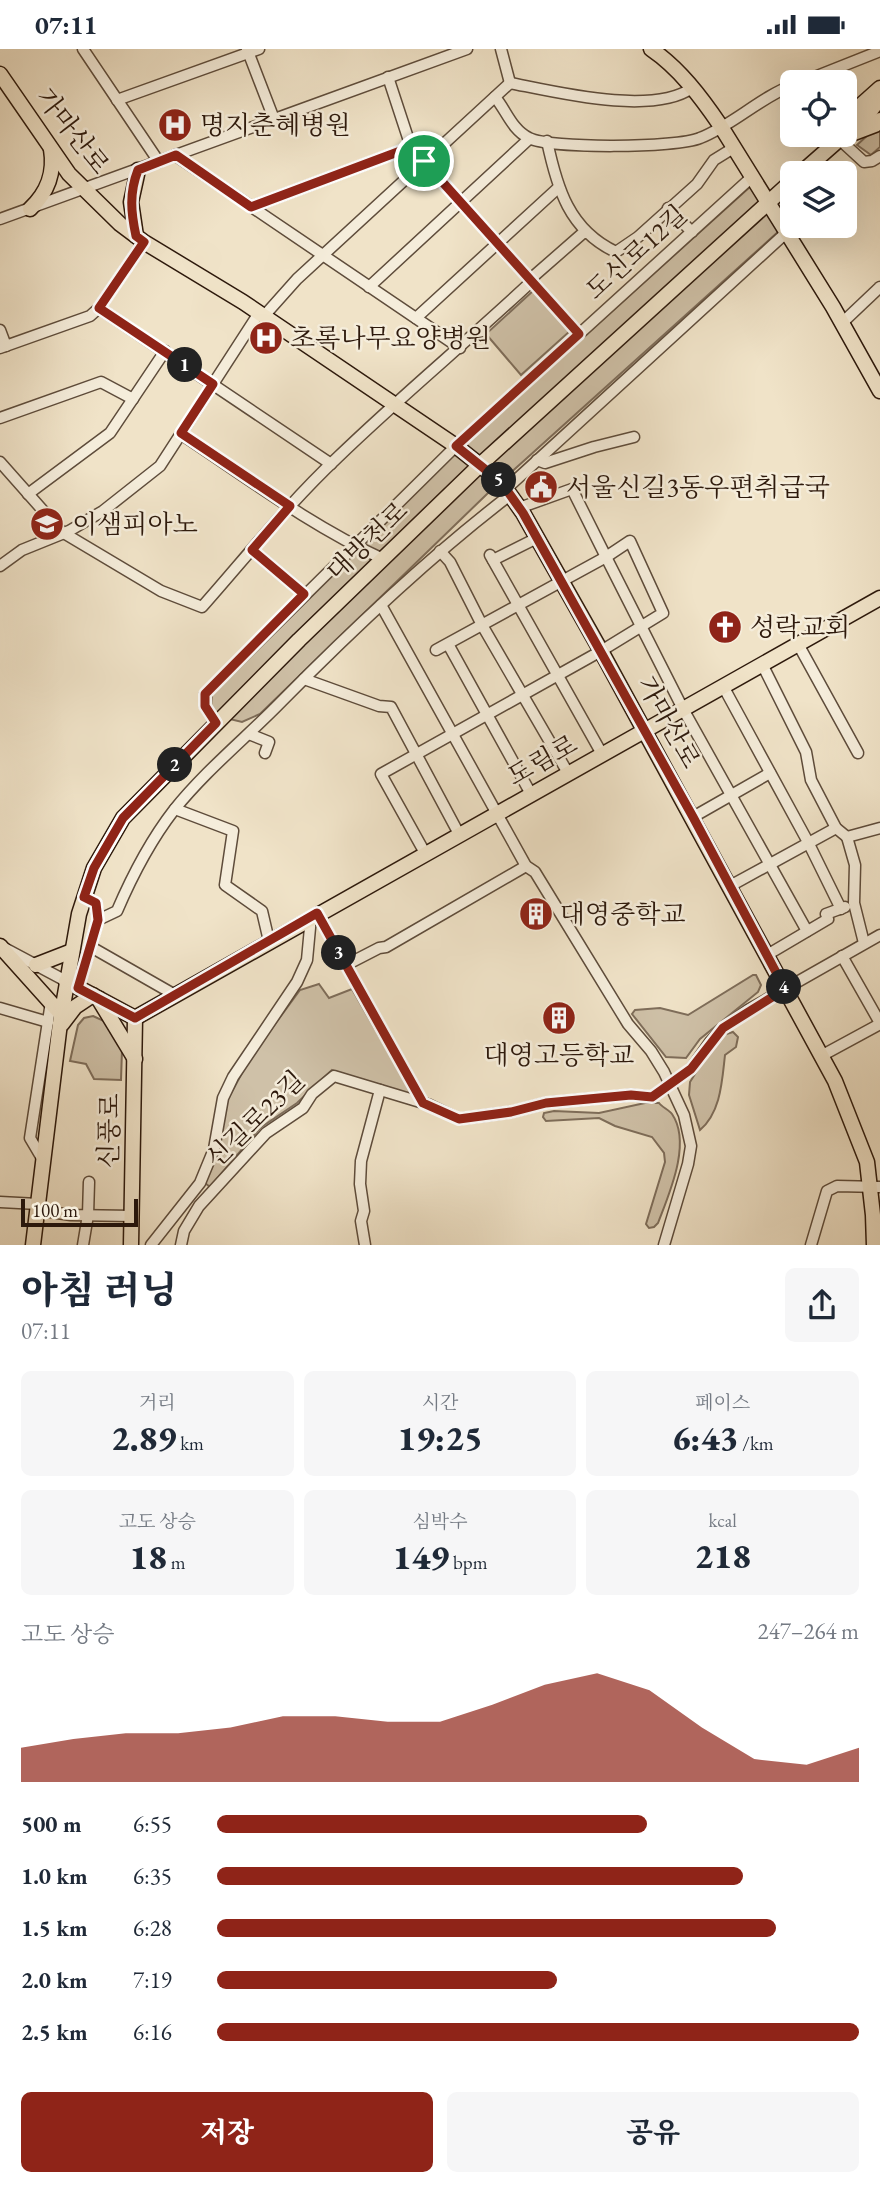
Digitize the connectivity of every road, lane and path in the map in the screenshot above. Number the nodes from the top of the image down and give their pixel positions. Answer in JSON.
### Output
{"nodes":[{"id":1,"x":83,"y":49,"type":"edge"},
{"id":2,"x":467,"y":49,"type":"edge"},
{"id":3,"x":501,"y":49,"type":"edge"},
{"id":4,"x":650,"y":49,"type":"edge"},
{"id":5,"x":252,"y":50,"type":"edge"},
{"id":6,"x":880,"y":51,"type":"edge"},
{"id":7,"x":449,"y":52,"type":"edge"},
{"id":8,"x":832,"y":70,"type":"edge"},
{"id":9,"x":0,"y":74,"type":"edge"},
{"id":10,"x":388,"y":77,"type":"junction"},
{"id":11,"x":510,"y":83,"type":"junction"},
{"id":12,"x":692,"y":88,"type":"junction"},
{"id":13,"x":880,"y":88,"type":"edge"},
{"id":14,"x":780,"y":91,"type":"edge"},
{"id":15,"x":495,"y":97,"type":"junction"},
{"id":16,"x":880,"y":99,"type":"edge"},
{"id":17,"x":117,"y":100,"type":"junction"},
{"id":18,"x":880,"y":107,"type":"edge"},
{"id":19,"x":857,"y":112,"type":"edge"},
{"id":20,"x":274,"y":118,"type":"junction"},
{"id":21,"x":874,"y":118,"type":"edge"},
{"id":22,"x":722,"y":127,"type":"junction"},
{"id":23,"x":857,"y":129,"type":"edge"},
{"id":24,"x":529,"y":139,"type":"junction"},
{"id":25,"x":547,"y":141,"type":"junction"},
{"id":26,"x":51,"y":147,"type":"junction"},
{"id":27,"x":411,"y":147,"type":"junction"},
{"id":28,"x":735,"y":147,"type":"junction"},
{"id":29,"x":832,"y":147,"type":"edge"},
{"id":30,"x":851,"y":147,"type":"edge"},
{"id":31,"x":176,"y":155,"type":"junction"},
{"id":32,"x":880,"y":156,"type":"edge"},
{"id":33,"x":424,"y":161,"type":"junction"},
{"id":34,"x":815,"y":161,"type":"edge"},
{"id":35,"x":159,"y":162,"type":"junction"},
{"id":36,"x":138,"y":170,"type":"junction"},
{"id":37,"x":753,"y":176,"type":"junction"},
{"id":38,"x":558,"y":188,"type":"junction"},
{"id":39,"x":85,"y":189,"type":"junction"},
{"id":40,"x":780,"y":191,"type":"edge"},
{"id":41,"x":769,"y":201,"type":"junction"},
{"id":42,"x":461,"y":202,"type":"junction"},
{"id":43,"x":251,"y":207,"type":"junction"},
{"id":44,"x":668,"y":208,"type":"junction"},
{"id":45,"x":30,"y":209,"type":"junction"},
{"id":46,"x":0,"y":219,"type":"edge"},
{"id":47,"x":780,"y":220,"type":"edge"},
{"id":48,"x":692,"y":232,"type":"junction"},
{"id":49,"x":586,"y":233,"type":"junction"},
{"id":50,"x":780,"y":238,"type":"edge"},
{"id":51,"x":791,"y":238,"type":"edge"},
{"id":52,"x":140,"y":239,"type":"junction"},
{"id":53,"x":498,"y":243,"type":"junction"},
{"id":54,"x":323,"y":255,"type":"junction"},
{"id":55,"x":532,"y":281,"type":"junction"},
{"id":56,"x":369,"y":287,"type":"junction"},
{"id":57,"x":880,"y":287,"type":"edge"},
{"id":58,"x":99,"y":308,"type":"junction"},
{"id":59,"x":262,"y":315,"type":"junction"},
{"id":60,"x":416,"y":318,"type":"junction"},
{"id":61,"x":842,"y":323,"type":"junction"},
{"id":62,"x":0,"y":330,"type":"edge"},
{"id":63,"x":579,"y":334,"type":"junction"},
{"id":64,"x":3,"y":347,"type":"edge"},
{"id":65,"x":460,"y":348,"type":"junction"},
{"id":66,"x":165,"y":351,"type":"junction"},
{"id":67,"x":213,"y":384,"type":"junction"},
{"id":68,"x":880,"y":391,"type":"edge"},
{"id":69,"x":133,"y":399,"type":"junction"},
{"id":70,"x":394,"y":404,"type":"junction"},
{"id":71,"x":0,"y":418,"type":"edge"},
{"id":72,"x":181,"y":433,"type":"junction"},
{"id":73,"x":634,"y":437,"type":"dead end"},
{"id":74,"x":456,"y":446,"type":"junction"},
{"id":75,"x":537,"y":460,"type":"junction"},
{"id":76,"x":0,"y":462,"type":"edge"},
{"id":77,"x":331,"y":464,"type":"junction"},
{"id":78,"x":481,"y":464,"type":"junction"},
{"id":79,"x":508,"y":492,"type":"junction"},
{"id":80,"x":28,"y":493,"type":"junction"},
{"id":81,"x":290,"y":506,"type":"junction"},
{"id":82,"x":519,"y":508,"type":"junction"},
{"id":83,"x":62,"y":532,"type":"junction"},
{"id":84,"x":537,"y":538,"type":"junction"},
{"id":85,"x":354,"y":546,"type":"junction"},
{"id":86,"x":252,"y":550,"type":"junction"},
{"id":87,"x":440,"y":551,"type":"junction"},
{"id":88,"x":606,"y":557,"type":"junction"},
{"id":89,"x":383,"y":559,"type":"junction"},
{"id":90,"x":0,"y":566,"type":"edge"},
{"id":91,"x":561,"y":582,"type":"junction"},
{"id":92,"x":304,"y":594,"type":"junction"},
{"id":93,"x":880,"y":598,"type":"edge"},
{"id":94,"x":381,"y":605,"type":"junction"},
{"id":95,"x":519,"y":605,"type":"junction"},
{"id":96,"x":482,"y":625,"type":"junction"},
{"id":97,"x":641,"y":626,"type":"junction"},
{"id":98,"x":448,"y":644,"type":"junction"},
{"id":99,"x":798,"y":644,"type":"junction"},
{"id":100,"x":436,"y":650,"type":"dead end"},
{"id":101,"x":601,"y":651,"type":"junction"},
{"id":102,"x":762,"y":664,"type":"junction"},
{"id":103,"x":558,"y":675,"type":"junction"},
{"id":104,"x":304,"y":679,"type":"junction"},
{"id":105,"x":723,"y":686,"type":"junction"},
{"id":106,"x":523,"y":694,"type":"junction"},
{"id":107,"x":683,"y":709,"type":"junction"},
{"id":108,"x":488,"y":714,"type":"junction"},
{"id":109,"x":216,"y":723,"type":"junction"},
{"id":110,"x":645,"y":730,"type":"junction"},
{"id":111,"x":251,"y":732,"type":"junction"},
{"id":112,"x":452,"y":734,"type":"junction"},
{"id":113,"x":264,"y":753,"type":"dead end"},
{"id":114,"x":858,"y":753,"type":"dead end"},
{"id":115,"x":416,"y":754,"type":"junction"},
{"id":116,"x":602,"y":754,"type":"junction"},
{"id":117,"x":568,"y":773,"type":"junction"},
{"id":118,"x":770,"y":773,"type":"junction"},
{"id":119,"x":531,"y":794,"type":"junction"},
{"id":120,"x":731,"y":795,"type":"junction"},
{"id":121,"x":175,"y":809,"type":"junction"},
{"id":122,"x":497,"y":813,"type":"junction"},
{"id":123,"x":693,"y":817,"type":"junction"},
{"id":124,"x":836,"y":828,"type":"junction"},
{"id":125,"x":880,"y":828,"type":"edge"},
{"id":126,"x":459,"y":834,"type":"junction"},
{"id":127,"x":847,"y":837,"type":"junction"},
{"id":128,"x":808,"y":842,"type":"junction"},
{"id":129,"x":425,"y":853,"type":"junction"},
{"id":130,"x":769,"y":864,"type":"junction"},
{"id":131,"x":526,"y":866,"type":"junction"},
{"id":132,"x":730,"y":886,"type":"junction"},
{"id":133,"x":84,"y":897,"type":"junction"},
{"id":134,"x":854,"y":903,"type":"junction"},
{"id":135,"x":841,"y":909,"type":"junction"},
{"id":136,"x":314,"y":915,"type":"junction"},
{"id":137,"x":98,"y":920,"type":"junction"},
{"id":138,"x":807,"y":931,"type":"junction"},
{"id":139,"x":880,"y":935,"type":"edge"},
{"id":140,"x":269,"y":941,"type":"junction"},
{"id":141,"x":864,"y":943,"type":"junction"},
{"id":142,"x":0,"y":946,"type":"edge"},
{"id":143,"x":91,"y":947,"type":"junction"},
{"id":144,"x":65,"y":948,"type":"junction"},
{"id":145,"x":767,"y":954,"type":"junction"},
{"id":146,"x":842,"y":956,"type":"junction"},
{"id":147,"x":33,"y":963,"type":"junction"},
{"id":148,"x":346,"y":965,"type":"junction"},
{"id":149,"x":72,"y":985,"type":"junction"},
{"id":150,"x":785,"y":989,"type":"junction"},
{"id":151,"x":175,"y":995,"type":"junction"},
{"id":152,"x":95,"y":996,"type":"junction"},
{"id":153,"x":0,"y":1008,"type":"edge"},
{"id":154,"x":135,"y":1018,"type":"junction"},
{"id":155,"x":56,"y":1021,"type":"junction"},
{"id":156,"x":880,"y":1024,"type":"edge"},
{"id":157,"x":821,"y":1056,"type":"junction"},
{"id":158,"x":135,"y":1059,"type":"junction"},
{"id":159,"x":670,"y":1082,"type":"junction"},
{"id":160,"x":380,"y":1090,"type":"junction"},
{"id":161,"x":423,"y":1103,"type":"junction"},
{"id":162,"x":874,"y":1162,"type":"edge"},
{"id":163,"x":89,"y":1182,"type":"dead end"},
{"id":164,"x":875,"y":1187,"type":"edge"},
{"id":165,"x":0,"y":1202,"type":"edge"},
{"id":166,"x":37,"y":1207,"type":"junction"},
{"id":167,"x":88,"y":1215,"type":"junction"},
{"id":168,"x":132,"y":1216,"type":"junction"},
{"id":169,"x":33,"y":1244,"type":"edge"},
{"id":170,"x":83,"y":1244,"type":"edge"},
{"id":171,"x":131,"y":1244,"type":"edge"},
{"id":172,"x":151,"y":1244,"type":"edge"},
{"id":173,"x":181,"y":1244,"type":"edge"},
{"id":174,"x":365,"y":1244,"type":"edge"},
{"id":175,"x":664,"y":1244,"type":"edge"},
{"id":176,"x":811,"y":1244,"type":"edge"},
{"id":177,"x":874,"y":1244,"type":"edge"}],
"edges":[{"from":1,"to":17,"type":"street"},
{"from":2,"to":7,"type":"street"},
{"from":3,"to":11,"type":"street"},
{"from":4,"to":12,"type":"main road"},
{"from":5,"to":17,"type":"street"},
{"from":5,"to":20,"type":"street"},
{"from":6,"to":8,"type":"street"},
{"from":7,"to":10,"type":"street"},
{"from":9,"to":26,"type":"main road","name":"가마산로"},
{"from":10,"to":20,"type":"street"},
{"from":10,"to":27,"type":"street"},
{"from":11,"to":12,"type":"street"},
{"from":11,"to":15,"type":"street"},
{"from":12,"to":22,"type":"main road"},
{"from":13,"to":19,"type":"main road"},
{"from":14,"to":22,"type":"street"},
{"from":15,"to":24,"type":"street"},
{"from":15,"to":33,"type":"street"},
{"from":16,"to":21,"type":"main road"},
{"from":17,"to":35,"type":"street"},
{"from":18,"to":21,"type":"main road"},
{"from":20,"to":31,"type":"street"},
{"from":21,"to":23,"type":"main road"},
{"from":22,"to":25,"type":"street"},
{"from":22,"to":28,"type":"main road"},
{"from":24,"to":25,"type":"street"},
{"from":24,"to":42,"type":"street"},
{"from":25,"to":38,"type":"street"},
{"from":26,"to":39,"type":"main road","name":"가마산로"},
{"from":26,"to":45,"type":"main road"},
{"from":27,"to":33,"type":"street"},
{"from":27,"to":43,"type":"street"},
{"from":28,"to":37,"type":"main road"},
{"from":28,"to":44,"type":"street"},
{"from":29,"to":34,"type":"main road"},
{"from":30,"to":32,"type":"street"},
{"from":31,"to":35,"type":"street"},
{"from":31,"to":43,"type":"street"},
{"from":33,"to":42,"type":"street"},
{"from":33,"to":54,"type":"street"},
{"from":35,"to":36,"type":"street"},
{"from":36,"to":39,"type":"street"},
{"from":36,"to":52,"type":"main road"},
{"from":37,"to":41,"type":"main road"},
{"from":37,"to":48,"type":"street","name":"도신로12길"},
{"from":38,"to":49,"type":"street"},
{"from":38,"to":53,"type":"street"},
{"from":39,"to":45,"type":"street"},
{"from":39,"to":52,"type":"main road","name":"가마산로"},
{"from":40,"to":41,"type":"main road","name":"대방천로"},
{"from":41,"to":47,"type":"main road"},
{"from":41,"to":78,"type":"main road","name":"대방천로"},
{"from":42,"to":53,"type":"street"},
{"from":42,"to":56,"type":"street"},
{"from":43,"to":54,"type":"street"},
{"from":44,"to":48,"type":"street"},
{"from":44,"to":49,"type":"street"},
{"from":45,"to":46,"type":"street"},
{"from":48,"to":63,"type":"street","name":"도신로12길"},
{"from":49,"to":55,"type":"street"},
{"from":50,"to":75,"type":"street"},
{"from":51,"to":61,"type":"main road"},
{"from":52,"to":58,"type":"street"},
{"from":52,"to":59,"type":"main road","name":"가마산로"},
{"from":53,"to":55,"type":"street"},
{"from":53,"to":60,"type":"street"},
{"from":54,"to":56,"type":"street"},
{"from":54,"to":59,"type":"street"},
{"from":55,"to":63,"type":"street"},
{"from":55,"to":65,"type":"street"},
{"from":56,"to":60,"type":"street"},
{"from":57,"to":61,"type":"street"},
{"from":58,"to":64,"type":"street"},
{"from":58,"to":66,"type":"street"},
{"from":59,"to":67,"type":"street"},
{"from":59,"to":70,"type":"main road","name":"가마산로"},
{"from":60,"to":65,"type":"street"},
{"from":61,"to":68,"type":"main road"},
{"from":62,"to":64,"type":"street"},
{"from":63,"to":74,"type":"street","name":"도신로12길"},
{"from":65,"to":70,"type":"street"},
{"from":66,"to":67,"type":"street"},
{"from":66,"to":69,"type":"street"},
{"from":67,"to":72,"type":"street"},
{"from":67,"to":77,"type":"street"},
{"from":69,"to":71,"type":"street"},
{"from":69,"to":80,"type":"street"},
{"from":70,"to":74,"type":"main road","name":"가마산로"},
{"from":70,"to":77,"type":"street"},
{"from":72,"to":81,"type":"street"},
{"from":72,"to":83,"type":"street"},
{"from":73,"to":75,"type":"street"},
{"from":74,"to":78,"type":"main road","name":"가마산로"},
{"from":74,"to":85,"type":"street","name":"도신로12길"},
{"from":75,"to":79,"type":"street"},
{"from":76,"to":80,"type":"street"},
{"from":77,"to":81,"type":"street"},
{"from":78,"to":79,"type":"main road","name":"가마산로"},
{"from":78,"to":89,"type":"main road","name":"대방천로"},
{"from":79,"to":82,"type":"main road","name":"가마산로"},
{"from":79,"to":87,"type":"street"},
{"from":80,"to":83,"type":"street"},
{"from":81,"to":85,"type":"street"},
{"from":81,"to":86,"type":"street"},
{"from":82,"to":84,"type":"main road","name":"가마산로"},
{"from":82,"to":88,"type":"street"},
{"from":83,"to":86,"type":"street"},
{"from":83,"to":90,"type":"street"},
{"from":84,"to":91,"type":"main road","name":"가마산로"},
{"from":84,"to":95,"type":"street"},
{"from":85,"to":89,"type":"street"},
{"from":85,"to":92,"type":"street","name":"도신로12길"},
{"from":86,"to":92,"type":"street"},
{"from":87,"to":94,"type":"street"},
{"from":87,"to":96,"type":"street"},
{"from":88,"to":91,"type":"street"},
{"from":88,"to":97,"type":"street"},
{"from":88,"to":97,"type":"street"},
{"from":89,"to":109,"type":"main road","name":"대방천로"},
{"from":91,"to":95,"type":"street"},
{"from":91,"to":101,"type":"main road","name":"가마산로"},
{"from":92,"to":109,"type":"street","name":"도신로12길"},
{"from":93,"to":99,"type":"main road","name":"도림로"},
{"from":94,"to":104,"type":"street"},
{"from":94,"to":112,"type":"street"},
{"from":95,"to":96,"type":"street"},
{"from":95,"to":103,"type":"street"},
{"from":96,"to":98,"type":"street"},
{"from":96,"to":106,"type":"street"},
{"from":97,"to":101,"type":"street"},
{"from":97,"to":107,"type":"street"},
{"from":98,"to":100,"type":"street"},
{"from":98,"to":108,"type":"street"},
{"from":99,"to":102,"type":"main road","name":"도림로"},
{"from":99,"to":114,"type":"street"},
{"from":101,"to":103,"type":"street"},
{"from":101,"to":110,"type":"main road","name":"가마산로"},
{"from":102,"to":105,"type":"main road","name":"도림로"},
{"from":102,"to":124,"type":"street"},
{"from":103,"to":106,"type":"street"},
{"from":103,"to":116,"type":"street"},
{"from":104,"to":111,"type":"street"},
{"from":104,"to":115,"type":"street"},
{"from":105,"to":107,"type":"main road","name":"도림로"},
{"from":105,"to":118,"type":"street"},
{"from":106,"to":108,"type":"street"},
{"from":106,"to":117,"type":"street"},
{"from":107,"to":110,"type":"main road","name":"도림로"},
{"from":107,"to":120,"type":"street"},
{"from":108,"to":112,"type":"street"},
{"from":108,"to":119,"type":"street"},
{"from":109,"to":133,"type":"main road","name":"대방천로"},
{"from":110,"to":116,"type":"main road","name":"도림로"},
{"from":110,"to":123,"type":"main road","name":"가마산로"},
{"from":111,"to":113,"type":"street"},
{"from":111,"to":121,"type":"street"},
{"from":112,"to":115,"type":"street"},
{"from":112,"to":122,"type":"street"},
{"from":115,"to":126,"type":"street"},
{"from":115,"to":129,"type":"street"},
{"from":116,"to":117,"type":"main road","name":"도림로"},
{"from":117,"to":119,"type":"main road","name":"도림로"},
{"from":118,"to":120,"type":"street"},
{"from":118,"to":128,"type":"street"},
{"from":119,"to":122,"type":"main road","name":"도림로"},
{"from":120,"to":123,"type":"street"},
{"from":120,"to":130,"type":"street"},
{"from":121,"to":137,"type":"street"},
{"from":121,"to":140,"type":"street"},
{"from":122,"to":126,"type":"main road","name":"도림로"},
{"from":122,"to":131,"type":"street"},
{"from":123,"to":132,"type":"main road","name":"가마산로"},
{"from":124,"to":127,"type":"street"},
{"from":124,"to":128,"type":"street"},
{"from":125,"to":127,"type":"street"},
{"from":126,"to":129,"type":"main road","name":"도림로"},
{"from":127,"to":134,"type":"street"},
{"from":128,"to":130,"type":"street"},
{"from":128,"to":135,"type":"street"},
{"from":129,"to":136,"type":"main road","name":"도림로"},
{"from":130,"to":132,"type":"street"},
{"from":130,"to":138,"type":"street"},
{"from":131,"to":148,"type":"street"},
{"from":131,"to":159,"type":"street"},
{"from":132,"to":145,"type":"main road","name":"가마산로"},
{"from":133,"to":137,"type":"street"},
{"from":133,"to":144,"type":"main road","name":"대방천로"},
{"from":134,"to":135,"type":"street"},
{"from":134,"to":141,"type":"street"},
{"from":135,"to":138,"type":"street"},
{"from":136,"to":140,"type":"main road","name":"도림로"},
{"from":136,"to":148,"type":"street"},
{"from":136,"to":172,"type":"street"},
{"from":137,"to":143,"type":"street"},
{"from":138,"to":145,"type":"street"},
{"from":139,"to":141,"type":"street","name":"신길로23길"},
{"from":140,"to":151,"type":"main road","name":"도림로"},
{"from":141,"to":146,"type":"street","name":"신길로23길"},
{"from":142,"to":147,"type":"street"},
{"from":142,"to":155,"type":"main road"},
{"from":143,"to":149,"type":"street"},
{"from":143,"to":151,"type":"street"},
{"from":144,"to":147,"type":"main road"},
{"from":144,"to":149,"type":"main road","name":"대방천로"},
{"from":145,"to":150,"type":"main road","name":"가마산로"},
{"from":146,"to":150,"type":"street","name":"신길로23길"},
{"from":146,"to":156,"type":"street"},
{"from":147,"to":149,"type":"street"},
{"from":148,"to":161,"type":"street"},
{"from":149,"to":152,"type":"main road"},
{"from":149,"to":155,"type":"main road","name":"대방천로"},
{"from":150,"to":157,"type":"main road","name":"가마산로"},
{"from":150,"to":159,"type":"street","name":"신길로23길"},
{"from":151,"to":154,"type":"main road","name":"도림로"},
{"from":152,"to":154,"type":"main road"},
{"from":152,"to":155,"type":"main road"},
{"from":152,"to":158,"type":"main road"},
{"from":153,"to":155,"type":"street"},
{"from":154,"to":158,"type":"main road","name":"신풍로"},
{"from":155,"to":166,"type":"main road","name":"대방천로"},
{"from":156,"to":157,"type":"street"},
{"from":157,"to":162,"type":"main road","name":"가마산로"},
{"from":158,"to":168,"type":"main road","name":"신풍로"},
{"from":159,"to":161,"type":"street","name":"신길로23길"},
{"from":159,"to":175,"type":"street"},
{"from":160,"to":161,"type":"street","name":"신길로23길"},
{"from":160,"to":173,"type":"street","name":"신길로23길"},
{"from":160,"to":174,"type":"street"},
{"from":162,"to":164,"type":"main road","name":"가마산로"},
{"from":163,"to":167,"type":"street"},
{"from":164,"to":176,"type":"street"},
{"from":164,"to":177,"type":"main road","name":"가마산로"},
{"from":165,"to":166,"type":"street"},
{"from":166,"to":167,"type":"street"},
{"from":166,"to":169,"type":"main road","name":"대방천로"},
{"from":167,"to":168,"type":"street"},
{"from":167,"to":170,"type":"street"},
{"from":168,"to":171,"type":"main road","name":"신풍로"}]}
